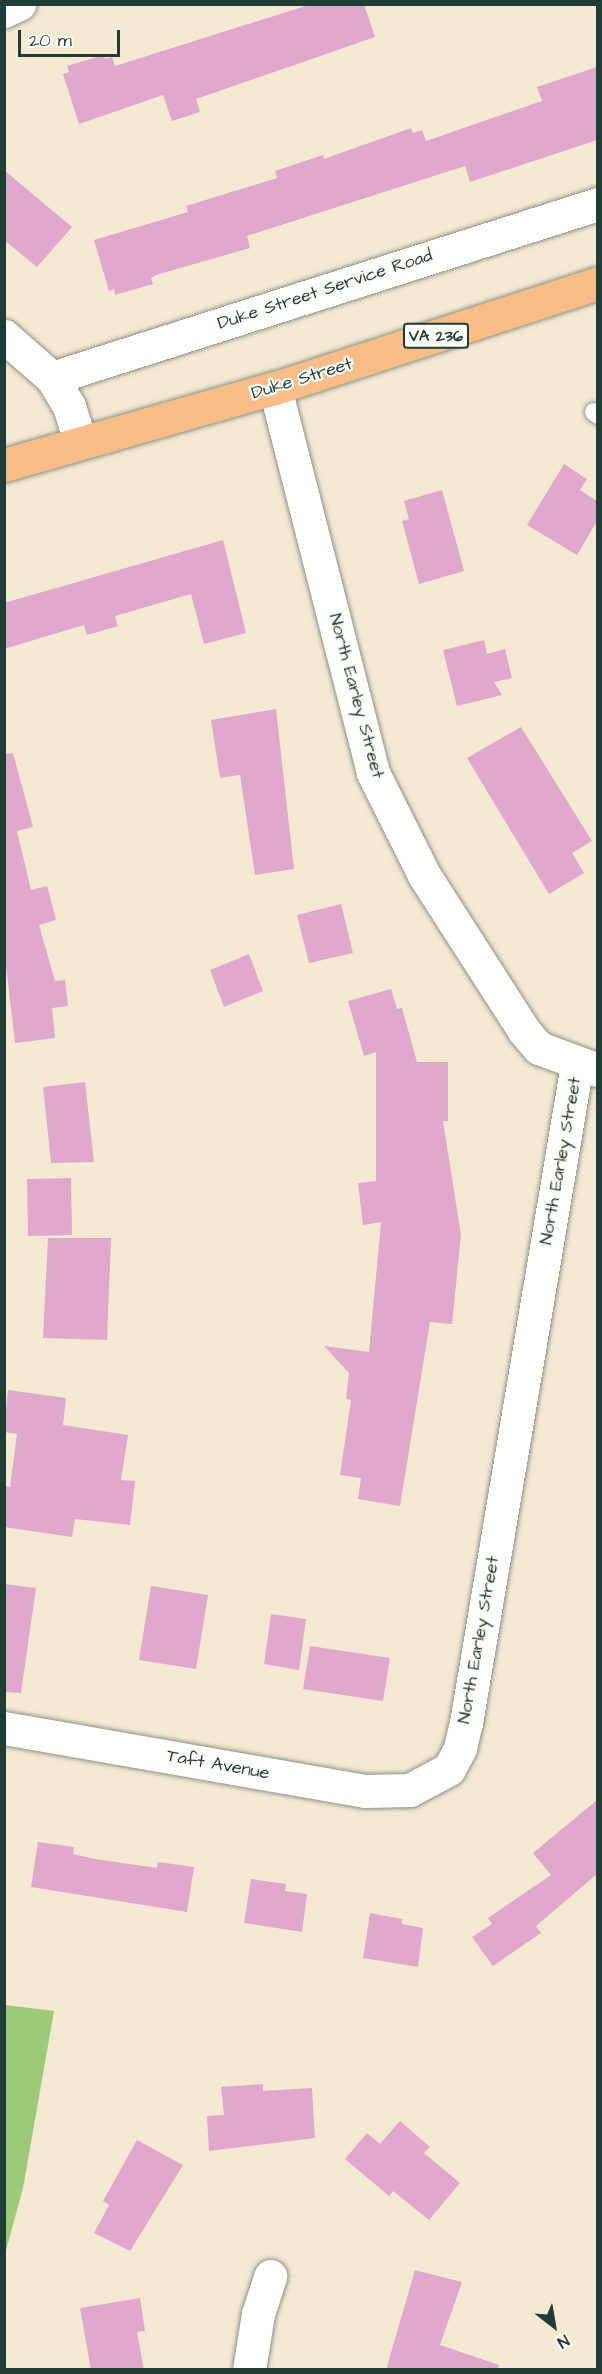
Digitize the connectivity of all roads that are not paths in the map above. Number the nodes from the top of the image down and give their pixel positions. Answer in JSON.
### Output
{"nodes":[{"id":1,"x":19,"y":4,"type":"edge"},
{"id":2,"x":4,"y":12,"type":"edge"},
{"id":3,"x":597,"y":204,"type":"edge"},
{"id":4,"x":597,"y":283,"type":"edge"},
{"id":5,"x":4,"y":336,"type":"edge"},
{"id":6,"x":52,"y":378,"type":"junction"},
{"id":7,"x":275,"y":388,"type":"junction"},
{"id":8,"x":80,"y":442,"type":"junction"},
{"id":9,"x":4,"y":465,"type":"edge"},
{"id":10,"x":587,"y":1067,"type":"edge"},
{"id":11,"x":4,"y":1728,"type":"edge"},
{"id":12,"x":431,"y":1782,"type":"joint"},
{"id":13,"x":270,"y":2276,"type":"dead end"},
{"id":14,"x":249,"y":2370,"type":"edge"}],
"edges":[{"from":1,"to":2,"type":"street"},
{"from":3,"to":6,"type":"street","name":"Duke Street Service Road"},
{"from":4,"to":7,"type":"main road","name":"Duke Street","number":"VA 236"},
{"from":5,"to":6,"type":"street"},
{"from":6,"to":8,"type":"street"},
{"from":7,"to":8,"type":"main road","name":"Duke Street","number":"VA 236"},
{"from":7,"to":10,"type":"street","name":"North Earley Street"},
{"from":8,"to":9,"type":"main road","name":"Duke Street","number":"VA 236"},
{"from":10,"to":12,"type":"street","name":"North Earley Street"},
{"from":11,"to":12,"type":"street","name":"Taft Avenue"},
{"from":13,"to":14,"type":"street"}]}
